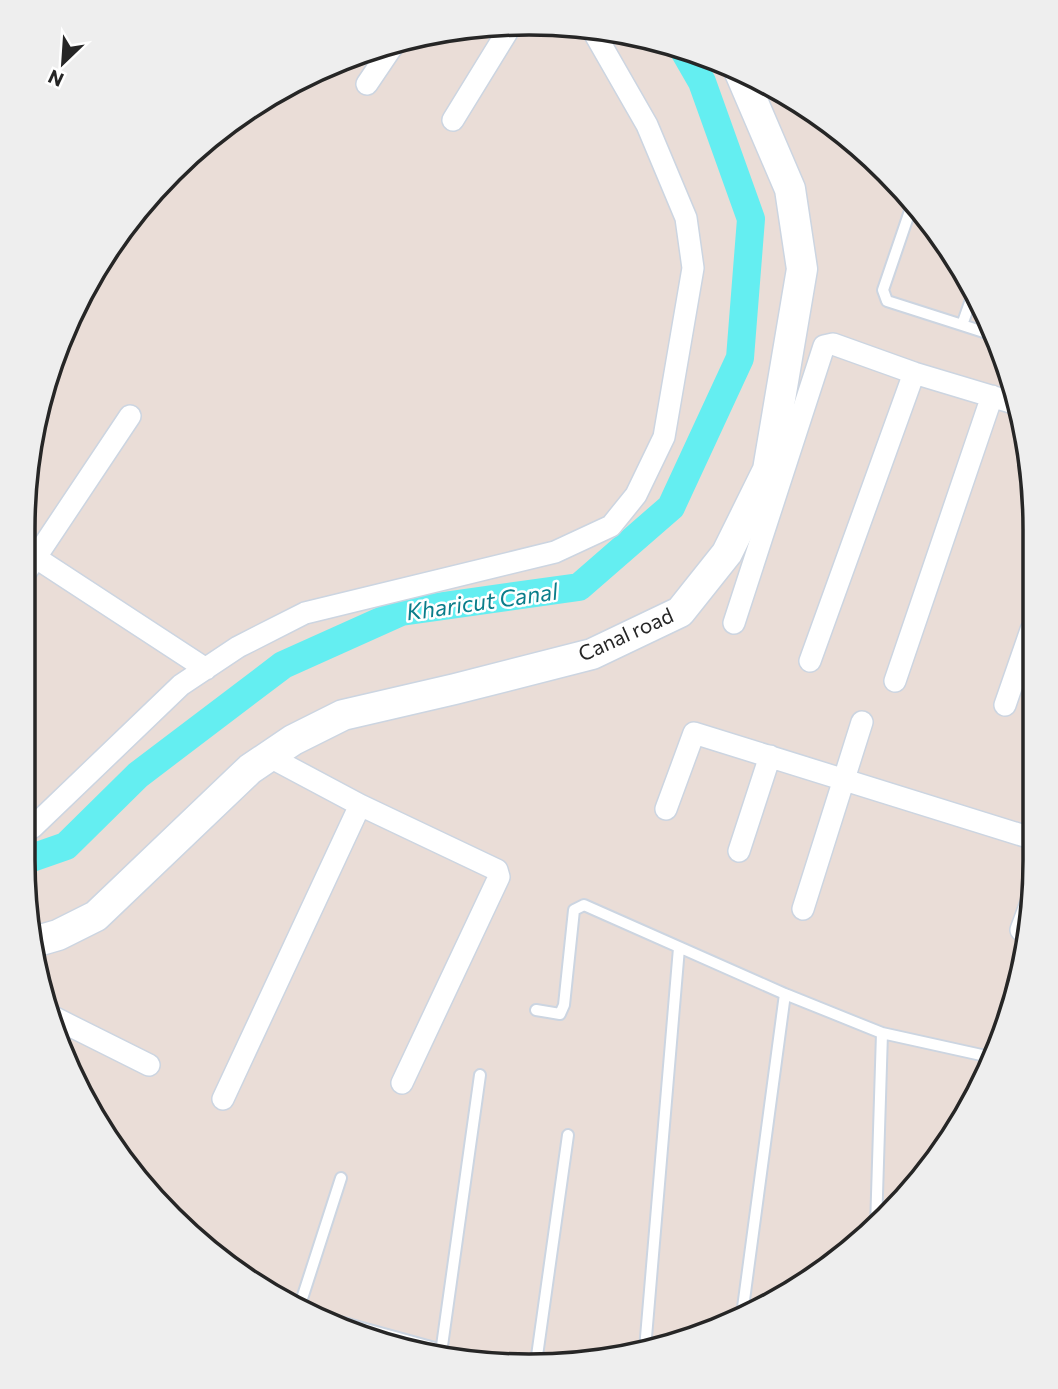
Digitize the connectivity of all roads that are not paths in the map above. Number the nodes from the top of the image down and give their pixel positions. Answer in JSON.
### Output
{"nodes":[{"id":1,"x":505,"y":36,"type":"edge"},
{"id":2,"x":598,"y":40,"type":"edge"},
{"id":3,"x":386,"y":56,"type":"edge"},
{"id":4,"x":367,"y":84,"type":"dead end"},
{"id":5,"x":746,"y":85,"type":"edge"},
{"id":6,"x":453,"y":120,"type":"dead end"},
{"id":7,"x":909,"y":214,"type":"edge"},
{"id":8,"x":969,"y":305,"type":"edge"},
{"id":9,"x":962,"y":325,"type":"junction"},
{"id":10,"x":981,"y":331,"type":"edge"},
{"id":11,"x":914,"y":373,"type":"junction"},
{"id":12,"x":992,"y":396,"type":"junction"},
{"id":13,"x":1006,"y":400,"type":"edge"},
{"id":14,"x":130,"y":416,"type":"dead end"},
{"id":15,"x":35,"y":550,"type":"edge"},
{"id":16,"x":35,"y":566,"type":"edge"},
{"id":17,"x":734,"y":623,"type":"dead end"},
{"id":18,"x":1023,"y":654,"type":"edge"},
{"id":19,"x":810,"y":661,"type":"dead end"},
{"id":20,"x":206,"y":669,"type":"junction"},
{"id":21,"x":895,"y":681,"type":"dead end"},
{"id":22,"x":1006,"y":705,"type":"dead end"},
{"id":23,"x":862,"y":722,"type":"dead end"},
{"id":24,"x":268,"y":757,"type":"junction"},
{"id":25,"x":770,"y":757,"type":"junction"},
{"id":26,"x":845,"y":781,"type":"junction"},
{"id":27,"x":360,"y":805,"type":"junction"},
{"id":28,"x":666,"y":809,"type":"dead end"},
{"id":29,"x":35,"y":825,"type":"edge"},
{"id":30,"x":1023,"y":836,"type":"edge"},
{"id":31,"x":739,"y":851,"type":"dead end"},
{"id":32,"x":803,"y":909,"type":"dead end"},
{"id":33,"x":42,"y":940,"type":"edge"},
{"id":34,"x":679,"y":948,"type":"junction"},
{"id":35,"x":785,"y":994,"type":"junction"},
{"id":36,"x":536,"y":1010,"type":"dead end"},
{"id":37,"x":62,"y":1023,"type":"edge"},
{"id":38,"x":882,"y":1033,"type":"junction"},
{"id":39,"x":982,"y":1056,"type":"edge"},
{"id":40,"x":149,"y":1065,"type":"dead end"},
{"id":41,"x":480,"y":1075,"type":"dead end"},
{"id":42,"x":402,"y":1083,"type":"dead end"},
{"id":43,"x":223,"y":1099,"type":"dead end"},
{"id":44,"x":568,"y":1135,"type":"dead end"},
{"id":45,"x":341,"y":1178,"type":"dead end"},
{"id":46,"x":877,"y":1210,"type":"edge"},
{"id":47,"x":302,"y":1298,"type":"edge"},
{"id":48,"x":743,"y":1305,"type":"edge"},
{"id":49,"x":646,"y":1340,"type":"edge"},
{"id":50,"x":442,"y":1346,"type":"edge"},
{"id":51,"x":537,"y":1354,"type":"edge"}],
"edges":[{"from":1,"to":6,"type":"street"},
{"from":2,"to":20,"type":"street"},
{"from":3,"to":4,"type":"street"},
{"from":5,"to":24,"type":"street","name":"Canal road"},
{"from":7,"to":9,"type":"lane"},
{"from":8,"to":9,"type":"lane"},
{"from":9,"to":10,"type":"lane"},
{"from":11,"to":12,"type":"street"},
{"from":11,"to":17,"type":"street"},
{"from":11,"to":19,"type":"street"},
{"from":12,"to":13,"type":"street"},
{"from":12,"to":21,"type":"street"},
{"from":14,"to":15,"type":"street"},
{"from":16,"to":20,"type":"street"},
{"from":18,"to":22,"type":"street"},
{"from":20,"to":29,"type":"street"},
{"from":23,"to":26,"type":"street"},
{"from":24,"to":27,"type":"street"},
{"from":24,"to":33,"type":"street","name":"Canal road"},
{"from":25,"to":26,"type":"street"},
{"from":25,"to":28,"type":"street"},
{"from":25,"to":31,"type":"street"},
{"from":26,"to":30,"type":"street"},
{"from":26,"to":32,"type":"street"},
{"from":27,"to":42,"type":"street"},
{"from":27,"to":43,"type":"street"},
{"from":34,"to":35,"type":"lane"},
{"from":34,"to":36,"type":"lane"},
{"from":34,"to":49,"type":"lane"},
{"from":35,"to":38,"type":"lane"},
{"from":35,"to":48,"type":"lane"},
{"from":37,"to":40,"type":"street"},
{"from":38,"to":39,"type":"lane"},
{"from":38,"to":46,"type":"lane"},
{"from":41,"to":50,"type":"lane"},
{"from":44,"to":51,"type":"lane"},
{"from":45,"to":47,"type":"lane"}]}
